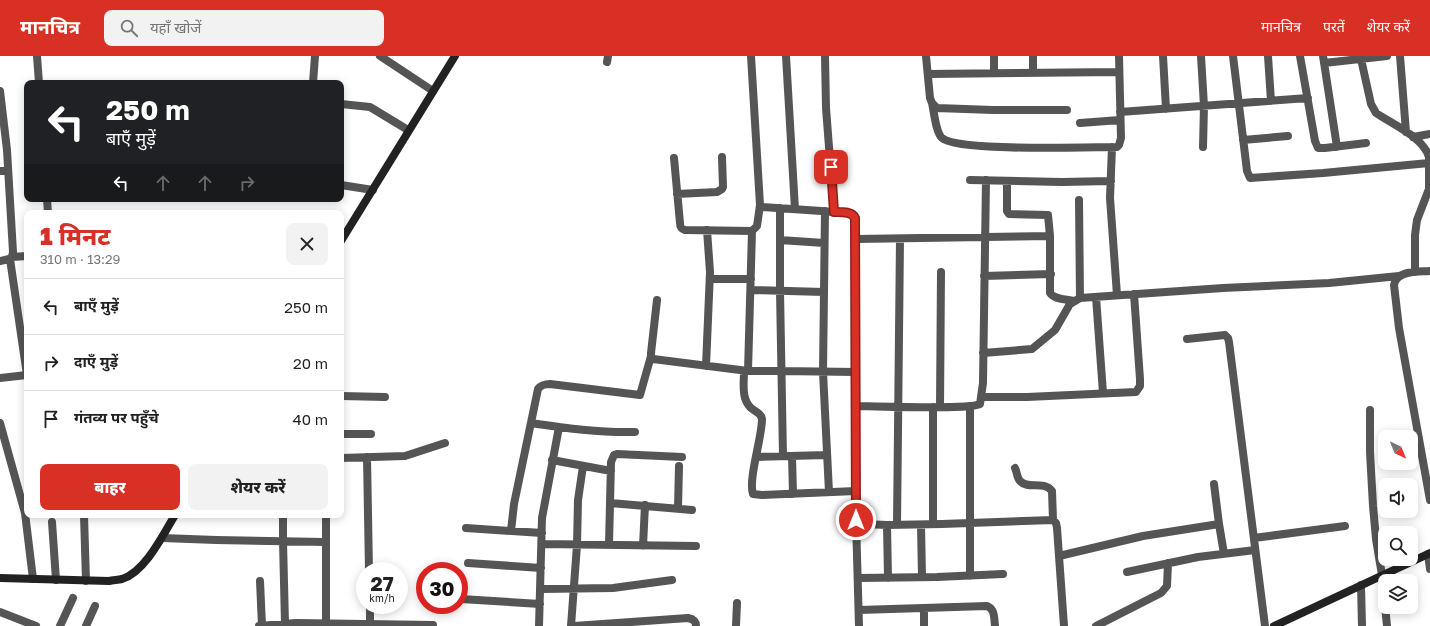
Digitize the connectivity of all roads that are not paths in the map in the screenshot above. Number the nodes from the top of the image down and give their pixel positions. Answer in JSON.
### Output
{"nodes":[{"id":1,"x":36,"y":56,"type":"edge"},
{"id":2,"x":315,"y":56,"type":"edge"},
{"id":3,"x":380,"y":56,"type":"edge"},
{"id":4,"x":455,"y":56,"type":"edge"},
{"id":5,"x":751,"y":56,"type":"edge"},
{"id":6,"x":786,"y":56,"type":"edge"},
{"id":7,"x":825,"y":56,"type":"edge"},
{"id":8,"x":926,"y":56,"type":"edge"},
{"id":9,"x":994,"y":56,"type":"edge"},
{"id":10,"x":1033,"y":56,"type":"edge"},
{"id":11,"x":1118,"y":56,"type":"edge"},
{"id":12,"x":1163,"y":56,"type":"edge"},
{"id":13,"x":1201,"y":56,"type":"edge"},
{"id":14,"x":1233,"y":56,"type":"edge"},
{"id":15,"x":1268,"y":56,"type":"edge"},
{"id":16,"x":1300,"y":56,"type":"edge"},
{"id":17,"x":1387,"y":56,"type":"edge"},
{"id":18,"x":1400,"y":56,"type":"edge"},
{"id":19,"x":1361,"y":59,"type":"junction"},
{"id":20,"x":1324,"y":60,"type":"edge"},
{"id":21,"x":994,"y":72,"type":"junction"},
{"id":22,"x":1033,"y":72,"type":"junction"},
{"id":23,"x":1119,"y":72,"type":"junction"},
{"id":24,"x":928,"y":74,"type":"junction"},
{"id":25,"x":39,"y":80,"type":"edge"},
{"id":26,"x":313,"y":80,"type":"edge"},
{"id":27,"x":0,"y":91,"type":"edge"},
{"id":28,"x":433,"y":91,"type":"junction"},
{"id":29,"x":1308,"y":98,"type":"junction"},
{"id":30,"x":1271,"y":101,"type":"junction"},
{"id":31,"x":1238,"y":103,"type":"junction"},
{"id":32,"x":344,"y":104,"type":"edge"},
{"id":33,"x":932,"y":104,"type":"junction"},
{"id":34,"x":1204,"y":106,"type":"junction"},
{"id":35,"x":1166,"y":109,"type":"junction"},
{"id":36,"x":1067,"y":110,"type":"dead end"},
{"id":37,"x":1120,"y":112,"type":"junction"},
{"id":38,"x":1,"y":115,"type":"edge"},
{"id":39,"x":1120,"y":120,"type":"junction"},
{"id":40,"x":1080,"y":123,"type":"dead end"},
{"id":41,"x":408,"y":130,"type":"junction"},
{"id":42,"x":1406,"y":132,"type":"junction"},
{"id":43,"x":1430,"y":134,"type":"edge"},
{"id":44,"x":1288,"y":136,"type":"dead end"},
{"id":45,"x":1413,"y":136,"type":"junction"},
{"id":46,"x":1243,"y":140,"type":"junction"},
{"id":47,"x":1366,"y":143,"type":"dead end"},
{"id":48,"x":1112,"y":147,"type":"junction"},
{"id":49,"x":1204,"y":147,"type":"dead end"},
{"id":50,"x":1337,"y":147,"type":"junction"},
{"id":51,"x":722,"y":157,"type":"dead end"},
{"id":52,"x":674,"y":158,"type":"dead end"},
{"id":53,"x":1429,"y":163,"type":"junction"},
{"id":54,"x":4,"y":171,"type":"edge"},
{"id":55,"x":970,"y":180,"type":"dead end"},
{"id":56,"x":986,"y":180,"type":"junction"},
{"id":57,"x":1007,"y":181,"type":"junction"},
{"id":58,"x":1110,"y":181,"type":"junction"},
{"id":59,"x":344,"y":185,"type":"edge"},
{"id":60,"x":373,"y":190,"type":"junction"},
{"id":61,"x":677,"y":194,"type":"junction"},
{"id":62,"x":1079,"y":200,"type":"dead end"},
{"id":63,"x":760,"y":205,"type":"junction"},
{"id":64,"x":780,"y":208,"type":"junction"},
{"id":65,"x":795,"y":209,"type":"junction"},
{"id":66,"x":825,"y":211,"type":"junction"},
{"id":67,"x":834,"y":212,"type":"junction"},
{"id":68,"x":707,"y":230,"type":"junction"},
{"id":69,"x":752,"y":231,"type":"junction"},
{"id":70,"x":1050,"y":236,"type":"junction"},
{"id":71,"x":344,"y":237,"type":"edge"},
{"id":72,"x":985,"y":238,"type":"junction"},
{"id":73,"x":856,"y":239,"type":"junction"},
{"id":74,"x":900,"y":239,"type":"junction"},
{"id":75,"x":780,"y":240,"type":"junction"},
{"id":76,"x":824,"y":243,"type":"junction"},
{"id":77,"x":24,"y":256,"type":"edge"},
{"id":78,"x":11,"y":258,"type":"junction"},
{"id":79,"x":0,"y":261,"type":"edge"},
{"id":80,"x":1430,"y":271,"type":"edge"},
{"id":81,"x":941,"y":272,"type":"dead end"},
{"id":82,"x":1415,"y":272,"type":"junction"},
{"id":83,"x":1050,"y":274,"type":"junction"},
{"id":84,"x":984,"y":276,"type":"junction"},
{"id":85,"x":1399,"y":276,"type":"junction"},
{"id":86,"x":751,"y":278,"type":"junction"},
{"id":87,"x":710,"y":279,"type":"junction"},
{"id":88,"x":751,"y":290,"type":"junction"},
{"id":89,"x":780,"y":291,"type":"junction"},
{"id":90,"x":824,"y":292,"type":"junction"},
{"id":91,"x":1134,"y":294,"type":"junction"},
{"id":92,"x":1117,"y":295,"type":"junction"},
{"id":93,"x":1096,"y":297,"type":"junction"},
{"id":94,"x":1077,"y":299,"type":"junction"},
{"id":95,"x":657,"y":300,"type":"dead end"},
{"id":96,"x":1188,"y":338,"type":"dead end"},
{"id":97,"x":24,"y":353,"type":"edge"},
{"id":98,"x":983,"y":353,"type":"junction"},
{"id":99,"x":651,"y":356,"type":"junction"},
{"id":100,"x":706,"y":366,"type":"junction"},
{"id":101,"x":746,"y":371,"type":"junction"},
{"id":102,"x":781,"y":371,"type":"junction"},
{"id":103,"x":823,"y":372,"type":"junction"},
{"id":104,"x":855,"y":372,"type":"junction"},
{"id":105,"x":24,"y":375,"type":"edge"},
{"id":106,"x":0,"y":378,"type":"edge"},
{"id":107,"x":1103,"y":394,"type":"junction"},
{"id":108,"x":344,"y":396,"type":"edge"},
{"id":109,"x":385,"y":397,"type":"dead end"},
{"id":110,"x":982,"y":397,"type":"junction"},
{"id":111,"x":855,"y":406,"type":"junction"},
{"id":112,"x":898,"y":406,"type":"junction"},
{"id":113,"x":970,"y":406,"type":"junction"},
{"id":114,"x":937,"y":407,"type":"junction"},
{"id":115,"x":1370,"y":410,"type":"dead end"},
{"id":116,"x":531,"y":423,"type":"junction"},
{"id":117,"x":559,"y":427,"type":"junction"},
{"id":118,"x":1,"y":428,"type":"edge"},
{"id":119,"x":635,"y":432,"type":"dead end"},
{"id":120,"x":344,"y":434,"type":"edge"},
{"id":121,"x":371,"y":434,"type":"dead end"},
{"id":122,"x":445,"y":443,"type":"dead end"},
{"id":123,"x":783,"y":456,"type":"junction"},
{"id":124,"x":792,"y":456,"type":"junction"},
{"id":125,"x":827,"y":456,"type":"junction"},
{"id":126,"x":344,"y":458,"type":"edge"},
{"id":127,"x":367,"y":458,"type":"junction"},
{"id":128,"x":682,"y":458,"type":"dead end"},
{"id":129,"x":757,"y":458,"type":"junction"},
{"id":130,"x":552,"y":460,"type":"junction"},
{"id":131,"x":583,"y":466,"type":"junction"},
{"id":132,"x":679,"y":466,"type":"dead end"},
{"id":133,"x":1015,"y":468,"type":"dead end"},
{"id":134,"x":611,"y":471,"type":"junction"},
{"id":135,"x":1214,"y":484,"type":"dead end"},
{"id":136,"x":856,"y":491,"type":"junction"},
{"id":137,"x":829,"y":492,"type":"junction"},
{"id":138,"x":793,"y":494,"type":"junction"},
{"id":139,"x":24,"y":499,"type":"edge"},
{"id":140,"x":1430,"y":500,"type":"edge"},
{"id":141,"x":610,"y":502,"type":"junction"},
{"id":142,"x":645,"y":505,"type":"junction"},
{"id":143,"x":678,"y":508,"type":"junction"},
{"id":144,"x":692,"y":510,"type":"dead end"},
{"id":145,"x":26,"y":518,"type":"edge"},
{"id":146,"x":84,"y":518,"type":"edge"},
{"id":147,"x":174,"y":518,"type":"edge"},
{"id":148,"x":284,"y":518,"type":"edge"},
{"id":149,"x":326,"y":518,"type":"edge"},
{"id":150,"x":856,"y":520,"type":"junction"},
{"id":151,"x":1053,"y":520,"type":"junction"},
{"id":152,"x":52,"y":522,"type":"dead end"},
{"id":153,"x":969,"y":523,"type":"junction"},
{"id":154,"x":933,"y":524,"type":"junction"},
{"id":155,"x":1219,"y":524,"type":"junction"},
{"id":156,"x":887,"y":525,"type":"junction"},
{"id":157,"x":897,"y":525,"type":"junction"},
{"id":158,"x":921,"y":525,"type":"junction"},
{"id":159,"x":1345,"y":526,"type":"dead end"},
{"id":160,"x":466,"y":528,"type":"dead end"},
{"id":161,"x":511,"y":531,"type":"junction"},
{"id":162,"x":542,"y":533,"type":"junction"},
{"id":163,"x":162,"y":538,"type":"junction"},
{"id":164,"x":1254,"y":538,"type":"junction"},
{"id":165,"x":283,"y":541,"type":"junction"},
{"id":166,"x":325,"y":542,"type":"junction"},
{"id":167,"x":542,"y":544,"type":"junction"},
{"id":168,"x":577,"y":545,"type":"junction"},
{"id":169,"x":609,"y":545,"type":"junction"},
{"id":170,"x":643,"y":546,"type":"junction"},
{"id":171,"x":696,"y":546,"type":"dead end"},
{"id":172,"x":1255,"y":550,"type":"junction"},
{"id":173,"x":1429,"y":553,"type":"edge"},
{"id":174,"x":1224,"y":554,"type":"junction"},
{"id":175,"x":1059,"y":556,"type":"junction"},
{"id":176,"x":369,"y":562,"type":"edge"},
{"id":177,"x":468,"y":563,"type":"dead end"},
{"id":178,"x":1168,"y":563,"type":"junction"},
{"id":179,"x":541,"y":568,"type":"junction"},
{"id":180,"x":1430,"y":569,"type":"edge"},
{"id":181,"x":1127,"y":572,"type":"dead end"},
{"id":182,"x":1003,"y":574,"type":"dead end"},
{"id":183,"x":1382,"y":574,"type":"edge"},
{"id":184,"x":1386,"y":574,"type":"edge"},
{"id":185,"x":970,"y":576,"type":"junction"},
{"id":186,"x":922,"y":577,"type":"junction"},
{"id":187,"x":0,"y":578,"type":"edge"},
{"id":188,"x":858,"y":578,"type":"junction"},
{"id":189,"x":888,"y":578,"type":"junction"},
{"id":190,"x":1378,"y":578,"type":"edge"},
{"id":191,"x":33,"y":579,"type":"junction"},
{"id":192,"x":56,"y":580,"type":"junction"},
{"id":193,"x":672,"y":580,"type":"dead end"},
{"id":194,"x":86,"y":581,"type":"junction"},
{"id":195,"x":260,"y":581,"type":"dead end"},
{"id":196,"x":1361,"y":585,"type":"junction"},
{"id":197,"x":540,"y":589,"type":"junction"},
{"id":198,"x":574,"y":589,"type":"junction"},
{"id":199,"x":73,"y":598,"type":"dead end"},
{"id":200,"x":468,"y":599,"type":"edge"},
{"id":201,"x":737,"y":603,"type":"dead end"},
{"id":202,"x":540,"y":604,"type":"junction"},
{"id":203,"x":95,"y":606,"type":"dead end"},
{"id":204,"x":924,"y":608,"type":"junction"},
{"id":205,"x":859,"y":610,"type":"junction"},
{"id":206,"x":0,"y":612,"type":"edge"},
{"id":207,"x":370,"y":614,"type":"edge"},
{"id":208,"x":1386,"y":614,"type":"edge"},
{"id":209,"x":649,"y":623,"type":"edge"},
{"id":210,"x":285,"y":624,"type":"junction"},
{"id":211,"x":326,"y":624,"type":"edge"},
{"id":212,"x":370,"y":624,"type":"junction"},
{"id":213,"x":618,"y":624,"type":"edge"},
{"id":214,"x":349,"y":625,"type":"edge"},
{"id":215,"x":36,"y":626,"type":"edge"},
{"id":216,"x":60,"y":626,"type":"edge"},
{"id":217,"x":86,"y":626,"type":"edge"},
{"id":218,"x":261,"y":626,"type":"edge"},
{"id":219,"x":433,"y":626,"type":"edge"},
{"id":220,"x":539,"y":626,"type":"edge"},
{"id":221,"x":572,"y":626,"type":"edge"},
{"id":222,"x":696,"y":626,"type":"edge"},
{"id":223,"x":736,"y":626,"type":"edge"},
{"id":224,"x":859,"y":626,"type":"edge"},
{"id":225,"x":924,"y":626,"type":"edge"},
{"id":226,"x":995,"y":626,"type":"edge"},
{"id":227,"x":1064,"y":626,"type":"edge"},
{"id":228,"x":1096,"y":626,"type":"edge"},
{"id":229,"x":1265,"y":626,"type":"edge"},
{"id":230,"x":1274,"y":626,"type":"edge"},
{"id":231,"x":1362,"y":626,"type":"edge"},
{"id":232,"x":1387,"y":626,"type":"edge"}],
"edges":[{"from":1,"to":25,"type":"street"},
{"from":2,"to":26,"type":"street"},
{"from":3,"to":28,"type":"street"},
{"from":4,"to":28,"type":"main road"},
{"from":5,"to":63,"type":"street"},
{"from":6,"to":65,"type":"street"},
{"from":7,"to":67,"type":"street"},
{"from":8,"to":24,"type":"street"},
{"from":9,"to":21,"type":"street"},
{"from":10,"to":22,"type":"street"},
{"from":11,"to":23,"type":"street"},
{"from":12,"to":35,"type":"street"},
{"from":13,"to":34,"type":"street"},
{"from":14,"to":31,"type":"street"},
{"from":15,"to":30,"type":"street"},
{"from":16,"to":29,"type":"street"},
{"from":17,"to":19,"type":"street"},
{"from":18,"to":42,"type":"street"},
{"from":19,"to":20,"type":"street"},
{"from":19,"to":42,"type":"street"},
{"from":20,"to":50,"type":"street"},
{"from":21,"to":22,"type":"street"},
{"from":21,"to":24,"type":"street"},
{"from":22,"to":23,"type":"street"},
{"from":23,"to":37,"type":"street"},
{"from":24,"to":33,"type":"street"},
{"from":27,"to":38,"type":"street"},
{"from":28,"to":41,"type":"main road"},
{"from":29,"to":30,"type":"street"},
{"from":29,"to":50,"type":"street"},
{"from":30,"to":31,"type":"street"},
{"from":31,"to":34,"type":"street"},
{"from":31,"to":46,"type":"street"},
{"from":32,"to":41,"type":"street"},
{"from":33,"to":36,"type":"street"},
{"from":33,"to":48,"type":"street"},
{"from":34,"to":35,"type":"street"},
{"from":34,"to":49,"type":"street"},
{"from":35,"to":37,"type":"street"},
{"from":37,"to":39,"type":"street"},
{"from":38,"to":54,"type":"street"},
{"from":39,"to":40,"type":"street"},
{"from":39,"to":48,"type":"street"},
{"from":41,"to":60,"type":"main road"},
{"from":42,"to":45,"type":"street"},
{"from":43,"to":45,"type":"street"},
{"from":44,"to":46,"type":"street"},
{"from":45,"to":53,"type":"street"},
{"from":46,"to":53,"type":"street"},
{"from":47,"to":50,"type":"street"},
{"from":48,"to":58,"type":"street"},
{"from":51,"to":61,"type":"street"},
{"from":52,"to":61,"type":"street"},
{"from":53,"to":82,"type":"street"},
{"from":54,"to":78,"type":"street"},
{"from":55,"to":56,"type":"street"},
{"from":56,"to":57,"type":"street"},
{"from":56,"to":72,"type":"street"},
{"from":57,"to":58,"type":"street"},
{"from":57,"to":70,"type":"street"},
{"from":58,"to":92,"type":"street"},
{"from":59,"to":60,"type":"street"},
{"from":60,"to":71,"type":"main road"},
{"from":61,"to":68,"type":"street"},
{"from":62,"to":94,"type":"street"},
{"from":63,"to":64,"type":"street"},
{"from":63,"to":69,"type":"street"},
{"from":64,"to":65,"type":"street"},
{"from":64,"to":75,"type":"street"},
{"from":65,"to":66,"type":"street"},
{"from":66,"to":67,"type":"street"},
{"from":66,"to":76,"type":"street"},
{"from":67,"to":73,"type":"street"},
{"from":68,"to":69,"type":"street"},
{"from":68,"to":87,"type":"street"},
{"from":69,"to":86,"type":"street"},
{"from":70,"to":72,"type":"street"},
{"from":70,"to":83,"type":"street"},
{"from":72,"to":74,"type":"street"},
{"from":72,"to":84,"type":"street"},
{"from":73,"to":74,"type":"street"},
{"from":73,"to":104,"type":"street"},
{"from":74,"to":112,"type":"street"},
{"from":75,"to":76,"type":"street"},
{"from":75,"to":89,"type":"street"},
{"from":76,"to":90,"type":"street"},
{"from":77,"to":78,"type":"street"},
{"from":78,"to":79,"type":"street"},
{"from":78,"to":97,"type":"street"},
{"from":80,"to":82,"type":"street"},
{"from":81,"to":114,"type":"street"},
{"from":82,"to":85,"type":"street"},
{"from":83,"to":84,"type":"street"},
{"from":83,"to":94,"type":"street"},
{"from":84,"to":98,"type":"street"},
{"from":85,"to":91,"type":"street"},
{"from":85,"to":140,"type":"street"},
{"from":86,"to":87,"type":"street"},
{"from":86,"to":88,"type":"street"},
{"from":87,"to":100,"type":"street"},
{"from":88,"to":89,"type":"street"},
{"from":88,"to":101,"type":"street"},
{"from":89,"to":90,"type":"street"},
{"from":89,"to":102,"type":"street"},
{"from":90,"to":103,"type":"street"},
{"from":91,"to":92,"type":"street"},
{"from":91,"to":107,"type":"street"},
{"from":92,"to":93,"type":"street"},
{"from":93,"to":94,"type":"street"},
{"from":93,"to":107,"type":"street"},
{"from":94,"to":98,"type":"street"},
{"from":95,"to":99,"type":"street"},
{"from":96,"to":164,"type":"street"},
{"from":98,"to":110,"type":"street"},
{"from":99,"to":100,"type":"street"},
{"from":99,"to":116,"type":"street"},
{"from":100,"to":101,"type":"street"},
{"from":101,"to":102,"type":"street"},
{"from":101,"to":129,"type":"street"},
{"from":102,"to":103,"type":"street"},
{"from":102,"to":123,"type":"street"},
{"from":103,"to":104,"type":"street"},
{"from":103,"to":125,"type":"street"},
{"from":104,"to":111,"type":"street"},
{"from":105,"to":106,"type":"street"},
{"from":107,"to":110,"type":"street"},
{"from":108,"to":109,"type":"street"},
{"from":110,"to":113,"type":"street"},
{"from":111,"to":112,"type":"street"},
{"from":111,"to":136,"type":"street"},
{"from":112,"to":114,"type":"street"},
{"from":112,"to":157,"type":"street"},
{"from":113,"to":114,"type":"street"},
{"from":113,"to":153,"type":"street"},
{"from":114,"to":154,"type":"street"},
{"from":115,"to":183,"type":"street"},
{"from":116,"to":117,"type":"street"},
{"from":116,"to":161,"type":"street"},
{"from":117,"to":119,"type":"street"},
{"from":117,"to":130,"type":"street"},
{"from":118,"to":139,"type":"street"},
{"from":120,"to":121,"type":"street"},
{"from":122,"to":127,"type":"street"},
{"from":123,"to":124,"type":"street"},
{"from":123,"to":129,"type":"street"},
{"from":124,"to":125,"type":"street"},
{"from":124,"to":138,"type":"street"},
{"from":125,"to":137,"type":"street"},
{"from":126,"to":127,"type":"street"},
{"from":127,"to":176,"type":"street"},
{"from":128,"to":134,"type":"street"},
{"from":129,"to":138,"type":"street"},
{"from":130,"to":131,"type":"street"},
{"from":130,"to":162,"type":"street"},
{"from":131,"to":134,"type":"street"},
{"from":131,"to":168,"type":"street"},
{"from":132,"to":143,"type":"street"},
{"from":133,"to":151,"type":"street"},
{"from":134,"to":141,"type":"street"},
{"from":135,"to":155,"type":"street"},
{"from":136,"to":137,"type":"street"},
{"from":136,"to":150,"type":"street"},
{"from":137,"to":138,"type":"street"},
{"from":141,"to":142,"type":"street"},
{"from":141,"to":169,"type":"street"},
{"from":142,"to":143,"type":"street"},
{"from":142,"to":170,"type":"street"},
{"from":143,"to":144,"type":"street"},
{"from":145,"to":191,"type":"street"},
{"from":146,"to":194,"type":"street"},
{"from":147,"to":163,"type":"main road"},
{"from":148,"to":165,"type":"street"},
{"from":149,"to":166,"type":"street"},
{"from":150,"to":156,"type":"street"},
{"from":150,"to":188,"type":"street"},
{"from":151,"to":153,"type":"street"},
{"from":151,"to":175,"type":"street"},
{"from":152,"to":192,"type":"street"},
{"from":153,"to":154,"type":"street"},
{"from":153,"to":185,"type":"street"},
{"from":154,"to":158,"type":"street"},
{"from":155,"to":174,"type":"street"},
{"from":155,"to":175,"type":"street"},
{"from":156,"to":157,"type":"street"},
{"from":156,"to":189,"type":"street"},
{"from":157,"to":158,"type":"street"},
{"from":158,"to":186,"type":"street"},
{"from":159,"to":164,"type":"street"},
{"from":160,"to":161,"type":"street"},
{"from":161,"to":162,"type":"street"},
{"from":162,"to":167,"type":"street"},
{"from":163,"to":165,"type":"street"},
{"from":163,"to":194,"type":"main road"},
{"from":164,"to":172,"type":"street"},
{"from":165,"to":166,"type":"street"},
{"from":165,"to":210,"type":"street"},
{"from":166,"to":211,"type":"street"},
{"from":167,"to":168,"type":"street"},
{"from":167,"to":179,"type":"street"},
{"from":168,"to":169,"type":"street"},
{"from":168,"to":198,"type":"street"},
{"from":169,"to":170,"type":"street"},
{"from":170,"to":171,"type":"street"},
{"from":172,"to":174,"type":"street"},
{"from":172,"to":229,"type":"street"},
{"from":173,"to":180,"type":"street"},
{"from":173,"to":184,"type":"main road"},
{"from":174,"to":178,"type":"street"},
{"from":175,"to":227,"type":"street"},
{"from":177,"to":179,"type":"street"},
{"from":178,"to":181,"type":"street"},
{"from":178,"to":228,"type":"street"},
{"from":179,"to":197,"type":"street"},
{"from":182,"to":185,"type":"street"},
{"from":185,"to":186,"type":"street"},
{"from":186,"to":189,"type":"street"},
{"from":187,"to":191,"type":"main road"},
{"from":188,"to":189,"type":"street"},
{"from":188,"to":205,"type":"street"},
{"from":190,"to":196,"type":"main road"},
{"from":191,"to":192,"type":"main road"},
{"from":192,"to":194,"type":"main road"},
{"from":193,"to":198,"type":"street"},
{"from":195,"to":218,"type":"street"},
{"from":196,"to":230,"type":"main road"},
{"from":196,"to":231,"type":"street"},
{"from":197,"to":198,"type":"street"},
{"from":197,"to":202,"type":"street"},
{"from":198,"to":221,"type":"street"},
{"from":199,"to":216,"type":"street"},
{"from":200,"to":202,"type":"street"},
{"from":201,"to":223,"type":"street"},
{"from":202,"to":220,"type":"street"},
{"from":203,"to":217,"type":"street"},
{"from":204,"to":205,"type":"street"},
{"from":204,"to":225,"type":"street"},
{"from":204,"to":226,"type":"street"},
{"from":205,"to":224,"type":"street"},
{"from":206,"to":215,"type":"street"},
{"from":207,"to":212,"type":"street"},
{"from":208,"to":232,"type":"street"},
{"from":209,"to":213,"type":"street"},
{"from":209,"to":222,"type":"street"},
{"from":210,"to":211,"type":"street"},
{"from":210,"to":218,"type":"street"},
{"from":211,"to":214,"type":"street"},
{"from":212,"to":214,"type":"street"},
{"from":212,"to":219,"type":"street"},
{"from":213,"to":221,"type":"street"}]}
